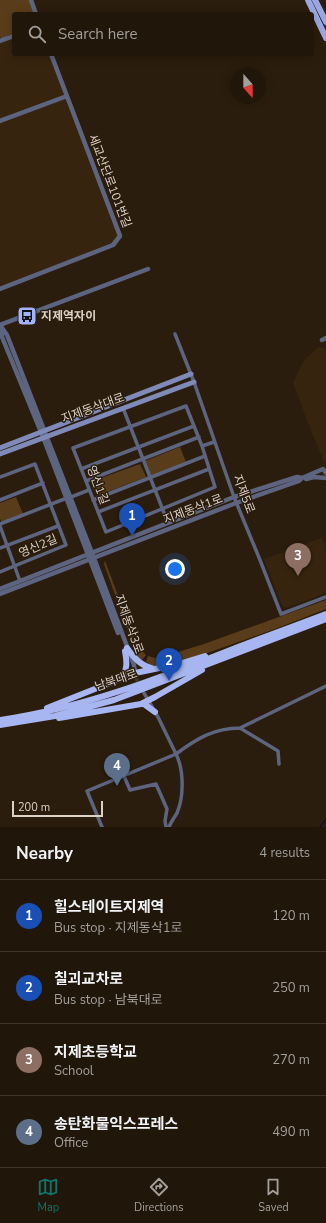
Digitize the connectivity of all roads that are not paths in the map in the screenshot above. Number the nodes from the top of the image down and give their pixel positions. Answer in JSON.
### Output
{"nodes":[{"id":1,"x":31,"y":0,"type":"edge"},
{"id":2,"x":308,"y":0,"type":"edge"},
{"id":3,"x":315,"y":0,"type":"edge"},
{"id":4,"x":35,"y":12,"type":"edge"},
{"id":5,"x":314,"y":12,"type":"edge"},
{"id":6,"x":314,"y":13,"type":"edge"},
{"id":7,"x":326,"y":22,"type":"edge"},
{"id":8,"x":12,"y":37,"type":"edge"},
{"id":9,"x":326,"y":38,"type":"edge"},
{"id":10,"x":1,"y":40,"type":"edge"},
{"id":11,"x":52,"y":56,"type":"edge"},
{"id":12,"x":67,"y":96,"type":"junction"},
{"id":13,"x":0,"y":121,"type":"edge"},
{"id":14,"x":148,"y":269,"type":"dead end"},
{"id":15,"x":0,"y":289,"type":"edge"},
{"id":16,"x":0,"y":325,"type":"edge"},
{"id":17,"x":175,"y":334,"type":"dead end"},
{"id":18,"x":191,"y":374,"type":"junction"},
{"id":19,"x":194,"y":382,"type":"junction"},
{"id":20,"x":123,"y":408,"type":"junction"},
{"id":21,"x":194,"y":426,"type":"junction"},
{"id":22,"x":130,"y":427,"type":"junction"},
{"id":23,"x":44,"y":434,"type":"junction"},
{"id":24,"x":199,"y":437,"type":"junction"},
{"id":25,"x":214,"y":442,"type":"junction"},
{"id":26,"x":202,"y":446,"type":"junction"},
{"id":27,"x":138,"y":447,"type":"junction"},
{"id":28,"x":0,"y":448,"type":"edge"},
{"id":29,"x":0,"y":454,"type":"edge"},
{"id":30,"x":205,"y":456,"type":"junction"},
{"id":31,"x":143,"y":459,"type":"junction"},
{"id":32,"x":209,"y":468,"type":"junction"},
{"id":33,"x":81,"y":469,"type":"junction"},
{"id":34,"x":326,"y":473,"type":"edge"},
{"id":35,"x":0,"y":477,"type":"edge"},
{"id":36,"x":150,"y":478,"type":"junction"},
{"id":37,"x":326,"y":478,"type":"edge"},
{"id":38,"x":301,"y":480,"type":"junction"},
{"id":39,"x":86,"y":481,"type":"junction"},
{"id":40,"x":43,"y":483,"type":"junction"},
{"id":41,"x":89,"y":490,"type":"junction"},
{"id":42,"x":154,"y":490,"type":"junction"},
{"id":43,"x":234,"y":497,"type":"junction"},
{"id":44,"x":69,"y":498,"type":"junction"},
{"id":45,"x":0,"y":500,"type":"edge"},
{"id":46,"x":93,"y":500,"type":"junction"},
{"id":47,"x":236,"y":503,"type":"junction"},
{"id":48,"x":51,"y":504,"type":"junction"},
{"id":49,"x":162,"y":509,"type":"junction"},
{"id":50,"x":98,"y":512,"type":"junction"},
{"id":51,"x":168,"y":523,"type":"junction"},
{"id":52,"x":0,"y":525,"type":"edge"},
{"id":53,"x":58,"y":526,"type":"junction"},
{"id":54,"x":7,"y":545,"type":"junction"},
{"id":55,"x":0,"y":548,"type":"edge"},
{"id":56,"x":91,"y":556,"type":"junction"},
{"id":57,"x":15,"y":566,"type":"junction"},
{"id":58,"x":0,"y":572,"type":"edge"},
{"id":59,"x":20,"y":581,"type":"junction"},
{"id":60,"x":0,"y":589,"type":"edge"},
{"id":61,"x":0,"y":594,"type":"edge"},
{"id":62,"x":326,"y":597,"type":"edge"},
{"id":63,"x":326,"y":614,"type":"edge"},
{"id":64,"x":326,"y":619,"type":"edge"},
{"id":65,"x":266,"y":642,"type":"junction"},
{"id":66,"x":240,"y":646,"type":"junction"},
{"id":67,"x":126,"y":649,"type":"junction"},
{"id":68,"x":156,"y":669,"type":"junction"},
{"id":69,"x":136,"y":675,"type":"junction"},
{"id":70,"x":119,"y":680,"type":"junction"},
{"id":71,"x":326,"y":686,"type":"edge"},
{"id":72,"x":144,"y":692,"type":"dead end"},
{"id":73,"x":155,"y":697,"type":"junction"},
{"id":74,"x":148,"y":700,"type":"junction"},
{"id":75,"x":141,"y":704,"type":"junction"},
{"id":76,"x":155,"y":712,"type":"junction"},
{"id":77,"x":0,"y":716,"type":"edge"},
{"id":78,"x":0,"y":720,"type":"edge"},
{"id":79,"x":0,"y":725,"type":"edge"},
{"id":80,"x":240,"y":728,"type":"junction"},
{"id":81,"x":176,"y":754,"type":"junction"},
{"id":82,"x":279,"y":764,"type":"dead end"},
{"id":83,"x":124,"y":776,"type":"junction"},
{"id":84,"x":102,"y":827,"type":"edge"},
{"id":85,"x":166,"y":827,"type":"edge"},
{"id":86,"x":169,"y":827,"type":"edge"}],
"edges":[{"from":1,"to":4,"type":"street"},
{"from":2,"to":5,"type":"main road"},
{"from":3,"to":7,"type":"main road"},
{"from":6,"to":9,"type":"main road"},
{"from":8,"to":10,"type":"street"},
{"from":11,"to":12,"type":"street","name":"세교산단로101번길"},
{"from":12,"to":13,"type":"street"},
{"from":12,"to":15,"type":"street","name":"세교산단로101번길"},
{"from":14,"to":16,"type":"street"},
{"from":16,"to":23,"type":"street","name":"지제동삭3로"},
{"from":17,"to":18,"type":"street","name":"지제5로"},
{"from":18,"to":19,"type":"street","name":"지제5로"},
{"from":18,"to":23,"type":"main road","name":"지제동삭대로"},
{"from":19,"to":20,"type":"main road","name":"지제동삭대로"},
{"from":19,"to":25,"type":"street","name":"지제5로"},
{"from":20,"to":22,"type":"street"},
{"from":20,"to":23,"type":"main road","name":"지제동삭대로"},
{"from":21,"to":22,"type":"street","name":"영신1길"},
{"from":21,"to":24,"type":"street","name":"영신1길"},
{"from":21,"to":27,"type":"street"},
{"from":22,"to":27,"type":"street"},
{"from":22,"to":33,"type":"street","name":"영신1길"},
{"from":23,"to":28,"type":"main road","name":"지제동삭대로"},
{"from":23,"to":29,"type":"main road","name":"지제동삭대로"},
{"from":23,"to":44,"type":"street","name":"지제동삭3로"},
{"from":24,"to":26,"type":"street","name":"영신1길"},
{"from":24,"to":31,"type":"street"},
{"from":25,"to":26,"type":"street"},
{"from":25,"to":43,"type":"street","name":"지제5로"},
{"from":26,"to":30,"type":"street","name":"영신1길"},
{"from":27,"to":31,"type":"street"},
{"from":27,"to":33,"type":"street"},
{"from":30,"to":32,"type":"street","name":"영신1길"},
{"from":30,"to":36,"type":"street"},
{"from":31,"to":36,"type":"street"},
{"from":31,"to":39,"type":"street"},
{"from":32,"to":42,"type":"street"},
{"from":32,"to":49,"type":"street","name":"영신1길"},
{"from":33,"to":39,"type":"street","name":"영신1길"},
{"from":34,"to":38,"type":"street","name":"지제동삭1로"},
{"from":35,"to":40,"type":"street","name":"영신2길"},
{"from":36,"to":42,"type":"street"},
{"from":36,"to":46,"type":"street"},
{"from":37,"to":38,"type":"street"},
{"from":38,"to":43,"type":"street","name":"지제동삭1로"},
{"from":38,"to":47,"type":"street","name":"지제동삭1로"},
{"from":39,"to":41,"type":"street","name":"영신1길"},
{"from":40,"to":45,"type":"street"},
{"from":40,"to":48,"type":"street","name":"영신2길"},
{"from":41,"to":44,"type":"street"},
{"from":41,"to":46,"type":"street","name":"영신1길"},
{"from":42,"to":49,"type":"street"},
{"from":42,"to":50,"type":"street"},
{"from":43,"to":47,"type":"street","name":"지제5로"},
{"from":43,"to":51,"type":"street","name":"지제동삭1로"},
{"from":44,"to":48,"type":"street"},
{"from":44,"to":56,"type":"street","name":"지제동삭3로"},
{"from":46,"to":50,"type":"street","name":"영신1길"},
{"from":47,"to":56,"type":"street","name":"지제동삭1로"},
{"from":47,"to":62,"type":"street","name":"지제5로"},
{"from":48,"to":52,"type":"street"},
{"from":48,"to":53,"type":"street","name":"영신2길"},
{"from":49,"to":50,"type":"street","name":"영신1길"},
{"from":49,"to":51,"type":"street"},
{"from":51,"to":56,"type":"street","name":"지제동삭1로"},
{"from":52,"to":54,"type":"street"},
{"from":53,"to":54,"type":"street"},
{"from":53,"to":57,"type":"street","name":"영신2길"},
{"from":54,"to":55,"type":"street"},
{"from":54,"to":57,"type":"street"},
{"from":56,"to":59,"type":"street","name":"지제동삭1로"},
{"from":56,"to":61,"type":"street","name":"지제동삭1로"},
{"from":56,"to":67,"type":"street","name":"지제동삭3로"},
{"from":57,"to":58,"type":"street","name":"영신2길"},
{"from":57,"to":59,"type":"street"},
{"from":59,"to":60,"type":"street","name":"지제동삭1로"},
{"from":63,"to":66,"type":"highway","name":"남북대로"},
{"from":64,"to":65,"type":"highway","name":"남북대로"},
{"from":65,"to":73,"type":"highway"},
{"from":65,"to":79,"type":"highway","name":"남북대로"},
{"from":66,"to":68,"type":"highway"},
{"from":66,"to":78,"type":"highway","name":"남북대로"},
{"from":67,"to":68,"type":"highway"},
{"from":67,"to":69,"type":"street","name":"지제동삭3로"},
{"from":67,"to":70,"type":"highway"},
{"from":68,"to":69,"type":"highway"},
{"from":69,"to":70,"type":"highway"},
{"from":70,"to":77,"type":"highway"},
{"from":71,"to":80,"type":"street"},
{"from":72,"to":74,"type":"street"},
{"from":73,"to":74,"type":"highway"},
{"from":73,"to":76,"type":"highway"},
{"from":74,"to":75,"type":"highway"},
{"from":74,"to":76,"type":"street"},
{"from":75,"to":76,"type":"highway"},
{"from":75,"to":79,"type":"highway"},
{"from":76,"to":81,"type":"street"},
{"from":80,"to":81,"type":"street"},
{"from":80,"to":82,"type":"street"},
{"from":81,"to":83,"type":"street"},
{"from":81,"to":86,"type":"street"},
{"from":83,"to":84,"type":"street"},
{"from":83,"to":85,"type":"street"}]}
